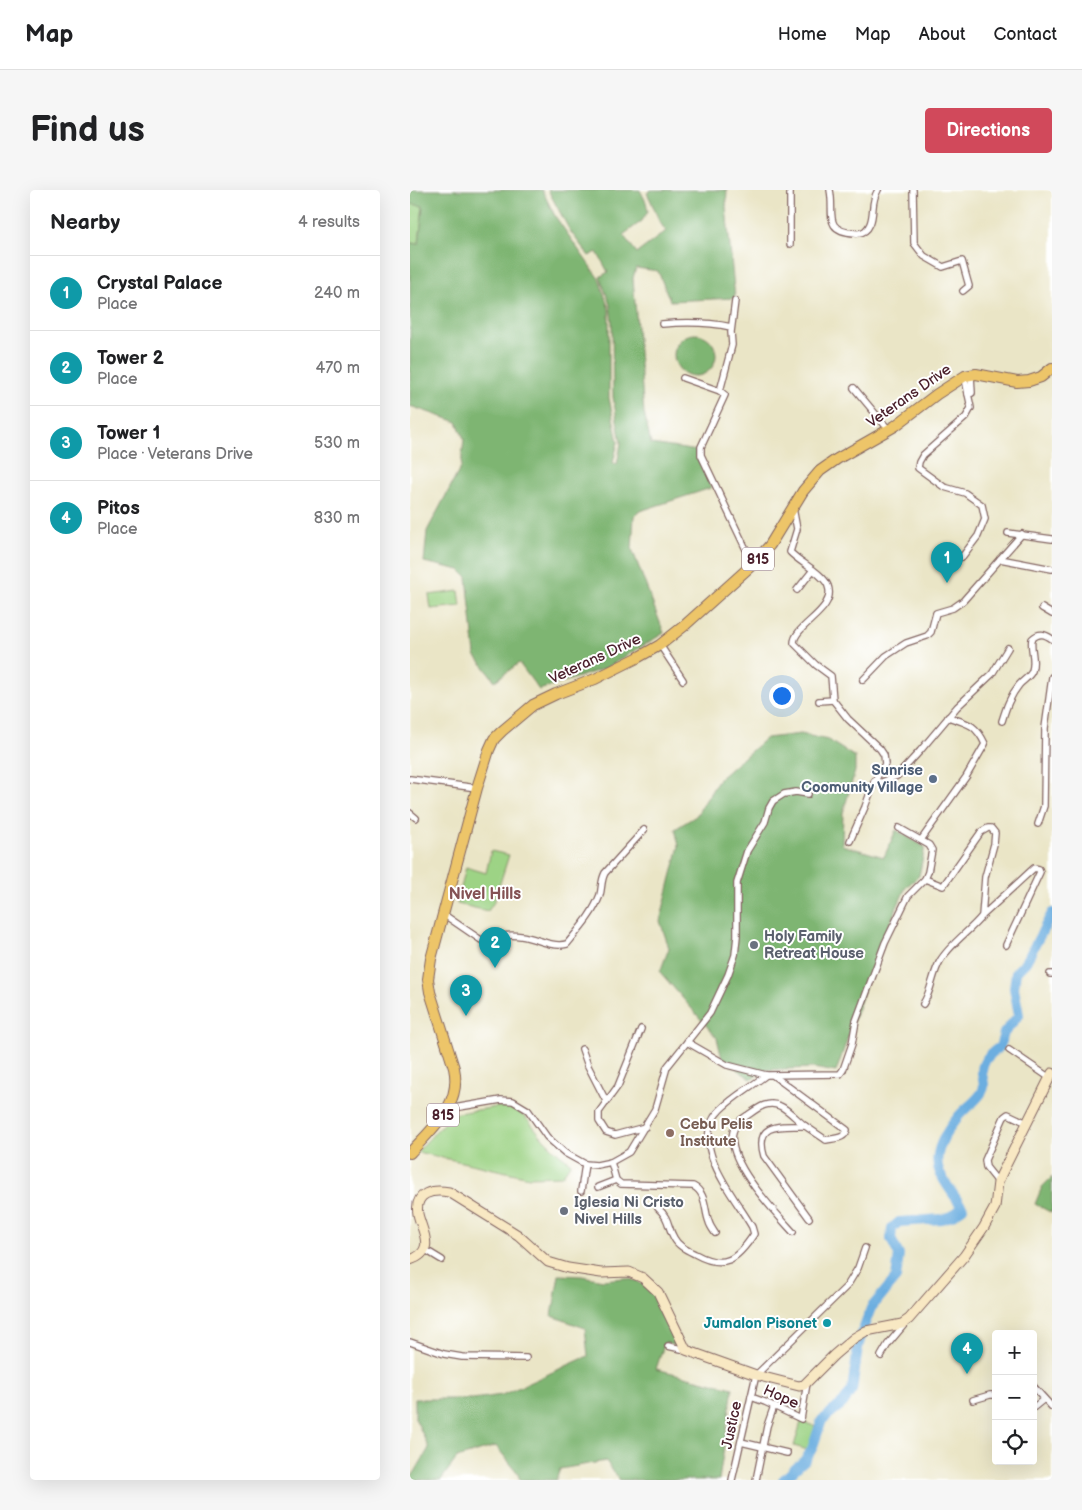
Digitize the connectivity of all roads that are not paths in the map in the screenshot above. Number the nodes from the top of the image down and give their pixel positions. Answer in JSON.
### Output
{"nodes":[{"id":1,"x":790,"y":190,"type":"edge"},
{"id":2,"x":830,"y":190,"type":"edge"},
{"id":3,"x":878,"y":190,"type":"edge"},
{"id":4,"x":913,"y":190,"type":"edge"},
{"id":5,"x":790,"y":244,"type":"dead end"},
{"id":6,"x":963,"y":291,"type":"dead end"},
{"id":7,"x":736,"y":301,"type":"dead end"},
{"id":8,"x":662,"y":324,"type":"dead end"},
{"id":9,"x":732,"y":327,"type":"junction"},
{"id":10,"x":1052,"y":368,"type":"edge"},
{"id":11,"x":968,"y":375,"type":"junction"},
{"id":12,"x":683,"y":378,"type":"dead end"},
{"id":13,"x":854,"y":388,"type":"dead end"},
{"id":14,"x":720,"y":392,"type":"junction"},
{"id":15,"x":889,"y":430,"type":"junction"},
{"id":16,"x":793,"y":508,"type":"junction"},
{"id":17,"x":1008,"y":533,"type":"dead end"},
{"id":18,"x":1022,"y":534,"type":"junction"},
{"id":19,"x":1052,"y":539,"type":"edge"},
{"id":20,"x":962,"y":557,"type":"dead end"},
{"id":21,"x":1000,"y":559,"type":"junction"},
{"id":22,"x":753,"y":564,"type":"junction"},
{"id":23,"x":1052,"y":569,"type":"edge"},
{"id":24,"x":813,"y":570,"type":"junction"},
{"id":25,"x":797,"y":590,"type":"dead end"},
{"id":26,"x":1042,"y":608,"type":"dead end"},
{"id":27,"x":1052,"y":614,"type":"edge"},
{"id":28,"x":1052,"y":639,"type":"edge"},
{"id":29,"x":660,"y":645,"type":"junction"},
{"id":30,"x":1008,"y":648,"type":"dead end"},
{"id":31,"x":683,"y":680,"type":"dead end"},
{"id":32,"x":863,"y":680,"type":"dead end"},
{"id":33,"x":1052,"y":681,"type":"edge"},
{"id":34,"x":833,"y":700,"type":"junction"},
{"id":35,"x":819,"y":701,"type":"dead end"},
{"id":36,"x":948,"y":717,"type":"junction"},
{"id":37,"x":1002,"y":721,"type":"dead end"},
{"id":38,"x":410,"y":779,"type":"edge"},
{"id":39,"x":874,"y":782,"type":"junction"},
{"id":40,"x":477,"y":788,"type":"junction"},
{"id":41,"x":808,"y":794,"type":"dead end"},
{"id":42,"x":410,"y":814,"type":"edge"},
{"id":43,"x":416,"y":818,"type":"dead end"},
{"id":44,"x":1038,"y":824,"type":"dead end"},
{"id":45,"x":899,"y":828,"type":"dead end"},
{"id":46,"x":644,"y":830,"type":"dead end"},
{"id":47,"x":920,"y":840,"type":"junction"},
{"id":48,"x":850,"y":841,"type":"dead end"},
{"id":49,"x":925,"y":879,"type":"junction"},
{"id":50,"x":443,"y":914,"type":"junction"},
{"id":51,"x":982,"y":916,"type":"junction"},
{"id":52,"x":1006,"y":945,"type":"dead end"},
{"id":53,"x":923,"y":1004,"type":"dead end"},
{"id":54,"x":641,"y":1029,"type":"dead end"},
{"id":55,"x":687,"y":1042,"type":"junction"},
{"id":56,"x":582,"y":1049,"type":"dead end"},
{"id":57,"x":1010,"y":1050,"type":"dead end"},
{"id":58,"x":766,"y":1075,"type":"junction"},
{"id":59,"x":1051,"y":1075,"type":"edge"},
{"id":60,"x":774,"y":1076,"type":"junction"},
{"id":61,"x":606,"y":1102,"type":"junction"},
{"id":62,"x":448,"y":1109,"type":"junction"},
{"id":63,"x":1027,"y":1123,"type":"junction"},
{"id":64,"x":805,"y":1126,"type":"junction"},
{"id":65,"x":645,"y":1127,"type":"junction"},
{"id":66,"x":410,"y":1153,"type":"edge"},
{"id":67,"x":611,"y":1162,"type":"junction"},
{"id":68,"x":585,"y":1164,"type":"junction"},
{"id":69,"x":616,"y":1180,"type":"junction"},
{"id":70,"x":998,"y":1182,"type":"junction"},
{"id":71,"x":598,"y":1187,"type":"dead end"},
{"id":72,"x":581,"y":1191,"type":"dead end"},
{"id":73,"x":658,"y":1208,"type":"dead end"},
{"id":74,"x":809,"y":1218,"type":"dead end"},
{"id":75,"x":793,"y":1232,"type":"dead end"},
{"id":76,"x":715,"y":1233,"type":"dead end"},
{"id":77,"x":865,"y":1248,"type":"dead end"},
{"id":78,"x":424,"y":1249,"type":"junction"},
{"id":79,"x":410,"y":1260,"type":"edge"},
{"id":80,"x":442,"y":1260,"type":"dead end"},
{"id":81,"x":905,"y":1323,"type":"junction"},
{"id":82,"x":410,"y":1342,"type":"edge"},
{"id":83,"x":668,"y":1346,"type":"dead end"},
{"id":84,"x":686,"y":1350,"type":"junction"},
{"id":85,"x":881,"y":1356,"type":"dead end"},
{"id":86,"x":526,"y":1358,"type":"dead end"},
{"id":87,"x":756,"y":1374,"type":"junction"},
{"id":88,"x":807,"y":1383,"type":"junction"},
{"id":89,"x":1037,"y":1390,"type":"edge"},
{"id":90,"x":992,"y":1395,"type":"edge"},
{"id":91,"x":751,"y":1397,"type":"junction"},
{"id":92,"x":1044,"y":1398,"type":"junction"},
{"id":93,"x":974,"y":1400,"type":"dead end"},
{"id":94,"x":1037,"y":1404,"type":"edge"},
{"id":95,"x":774,"y":1406,"type":"junction"},
{"id":96,"x":1052,"y":1407,"type":"edge"},
{"id":97,"x":741,"y":1442,"type":"junction"},
{"id":98,"x":764,"y":1447,"type":"junction"},
{"id":99,"x":787,"y":1453,"type":"dead end"},
{"id":100,"x":732,"y":1480,"type":"edge"},
{"id":101,"x":756,"y":1480,"type":"edge"}],
"edges":[{"from":1,"to":5,"type":"street"},
{"from":2,"to":3,"type":"street"},
{"from":4,"to":6,"type":"street"},
{"from":7,"to":9,"type":"street"},
{"from":8,"to":9,"type":"street"},
{"from":9,"to":14,"type":"street"},
{"from":10,"to":11,"type":"main road","name":"Veterans Drive"},
{"from":11,"to":15,"type":"main road","name":"Veterans Drive","number":"815"},
{"from":11,"to":20,"type":"street"},
{"from":12,"to":14,"type":"street"},
{"from":13,"to":15,"type":"street"},
{"from":14,"to":22,"type":"street"},
{"from":15,"to":16,"type":"main road","name":"Veterans Drive","number":"815"},
{"from":16,"to":22,"type":"main road","name":"Veterans Drive","number":"815"},
{"from":16,"to":24,"type":"street"},
{"from":17,"to":18,"type":"street"},
{"from":18,"to":19,"type":"street"},
{"from":18,"to":21,"type":"street"},
{"from":21,"to":23,"type":"street"},
{"from":21,"to":32,"type":"street"},
{"from":22,"to":29,"type":"main road","name":"Veterans Drive","number":"815"},
{"from":24,"to":25,"type":"street"},
{"from":24,"to":34,"type":"street"},
{"from":26,"to":27,"type":"street"},
{"from":28,"to":37,"type":"street"},
{"from":29,"to":31,"type":"street"},
{"from":29,"to":40,"type":"main road","name":"Veterans Drive","number":"815"},
{"from":30,"to":36,"type":"street"},
{"from":33,"to":44,"type":"street"},
{"from":34,"to":35,"type":"street"},
{"from":34,"to":39,"type":"street"},
{"from":36,"to":39,"type":"street"},
{"from":36,"to":47,"type":"street"},
{"from":38,"to":40,"type":"street"},
{"from":39,"to":48,"type":"street"},
{"from":40,"to":50,"type":"main road","name":"Veterans Drive","number":"815"},
{"from":41,"to":55,"type":"street"},
{"from":42,"to":43,"type":"street"},
{"from":45,"to":47,"type":"street"},
{"from":46,"to":50,"type":"street"},
{"from":47,"to":49,"type":"street"},
{"from":49,"to":51,"type":"street"},
{"from":49,"to":60,"type":"street"},
{"from":50,"to":62,"type":"main road","name":"Veterans Drive","number":"815"},
{"from":51,"to":52,"type":"street"},
{"from":51,"to":53,"type":"street"},
{"from":54,"to":61,"type":"street"},
{"from":55,"to":58,"type":"street"},
{"from":55,"to":65,"type":"street"},
{"from":56,"to":61,"type":"street"},
{"from":57,"to":59,"type":"street"},
{"from":58,"to":60,"type":"street"},
{"from":58,"to":73,"type":"street"},
{"from":59,"to":63,"type":"street"},
{"from":60,"to":64,"type":"street"},
{"from":61,"to":65,"type":"street"},
{"from":62,"to":66,"type":"main road","name":"Veterans Drive","number":"815"},
{"from":62,"to":68,"type":"street"},
{"from":63,"to":70,"type":"street"},
{"from":63,"to":70,"type":"street"},
{"from":64,"to":74,"type":"street"},
{"from":64,"to":75,"type":"street"},
{"from":65,"to":67,"type":"street"},
{"from":67,"to":68,"type":"street"},
{"from":67,"to":69,"type":"street"},
{"from":68,"to":72,"type":"street"},
{"from":69,"to":71,"type":"street"},
{"from":69,"to":76,"type":"street"},
{"from":70,"to":81,"type":"street"},
{"from":77,"to":87,"type":"street"},
{"from":78,"to":79,"type":"street"},
{"from":78,"to":80,"type":"street"},
{"from":78,"to":84,"type":"street"},
{"from":81,"to":85,"type":"street"},
{"from":81,"to":88,"type":"street"},
{"from":82,"to":86,"type":"street"},
{"from":83,"to":84,"type":"street"},
{"from":84,"to":87,"type":"street"},
{"from":87,"to":88,"type":"street"},
{"from":87,"to":91,"type":"street","name":"Justice"},
{"from":88,"to":95,"type":"street","name":"Hope"},
{"from":89,"to":92,"type":"street"},
{"from":90,"to":93,"type":"street"},
{"from":91,"to":95,"type":"street","name":"Hope"},
{"from":91,"to":97,"type":"street","name":"Justice"},
{"from":92,"to":94,"type":"street"},
{"from":92,"to":96,"type":"street"},
{"from":95,"to":98,"type":"street"},
{"from":97,"to":98,"type":"street"},
{"from":97,"to":100,"type":"street","name":"Justice"},
{"from":98,"to":99,"type":"street"},
{"from":98,"to":101,"type":"street"}]}
